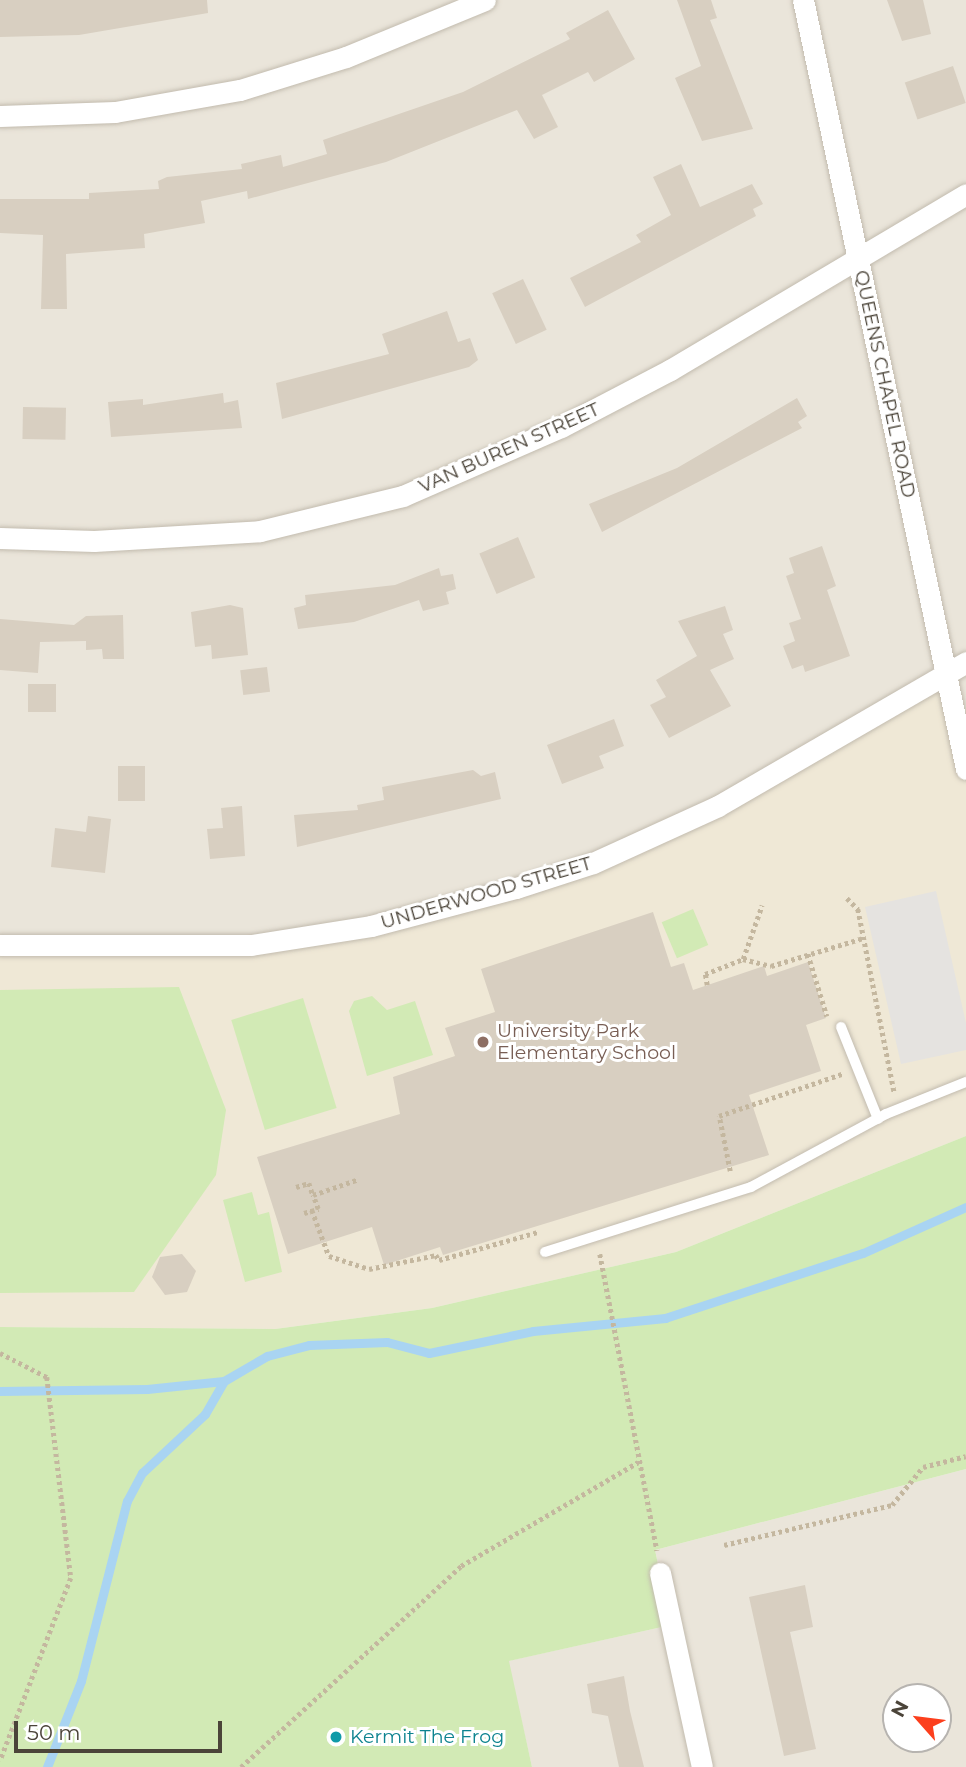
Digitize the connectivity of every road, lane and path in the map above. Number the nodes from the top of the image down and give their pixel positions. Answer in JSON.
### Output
{"nodes":[{"id":1,"x":485,"y":0,"type":"edge"},
{"id":2,"x":803,"y":0,"type":"edge"},
{"id":3,"x":0,"y":116,"type":"edge"},
{"id":4,"x":966,"y":194,"type":"edge"},
{"id":5,"x":857,"y":257,"type":"junction"},
{"id":6,"x":0,"y":538,"type":"edge"},
{"id":7,"x":966,"y":662,"type":"edge"},
{"id":8,"x":946,"y":673,"type":"junction"},
{"id":9,"x":966,"y":769,"type":"edge"},
{"id":10,"x":847,"y":898,"type":"dead end"},
{"id":11,"x":762,"y":905,"type":"dead end"},
{"id":12,"x":863,"y":938,"type":"junction"},
{"id":13,"x":0,"y":945,"type":"edge"},
{"id":14,"x":743,"y":959,"type":"junction"},
{"id":15,"x":707,"y":985,"type":"dead end"},
{"id":16,"x":841,"y":1027,"type":"dead end"},
{"id":17,"x":856,"y":1069,"type":"junction"},
{"id":18,"x":966,"y":1082,"type":"edge"},
{"id":19,"x":897,"y":1109,"type":"junction"},
{"id":20,"x":878,"y":1119,"type":"junction"},
{"id":21,"x":721,"y":1174,"type":"dead end"},
{"id":22,"x":356,"y":1180,"type":"dead end"},
{"id":23,"x":296,"y":1187,"type":"dead end"},
{"id":24,"x":315,"y":1198,"type":"junction"},
{"id":25,"x":312,"y":1210,"type":"junction"},
{"id":26,"x":304,"y":1213,"type":"dead end"},
{"id":27,"x":545,"y":1230,"type":"dead end"},
{"id":28,"x":597,"y":1237,"type":"junction"},
{"id":29,"x":545,"y":1252,"type":"dead end"},
{"id":30,"x":0,"y":1353,"type":"edge"},
{"id":31,"x":966,"y":1456,"type":"edge"},
{"id":32,"x":638,"y":1462,"type":"junction"},
{"id":33,"x":724,"y":1545,"type":"dead end"},
{"id":34,"x":660,"y":1573,"type":"joint"},
{"id":35,"x":0,"y":1761,"type":"edge"},
{"id":36,"x":241,"y":1767,"type":"edge"},
{"id":37,"x":702,"y":1767,"type":"edge"}],
"edges":[{"from":1,"to":3,"type":"street"},
{"from":2,"to":5,"type":"street","name":"QUEENS CHAPEL ROAD"},
{"from":4,"to":5,"type":"street","name":"VAN BUREN STREET"},
{"from":5,"to":6,"type":"street","name":"VAN BUREN STREET"},
{"from":5,"to":8,"type":"street","name":"QUEENS CHAPEL ROAD"},
{"from":7,"to":8,"type":"street","name":"UNDERWOOD STREET"},
{"from":8,"to":9,"type":"street","name":"QUEENS CHAPEL ROAD"},
{"from":8,"to":13,"type":"street","name":"UNDERWOOD STREET"},
{"from":10,"to":12,"type":"path"},
{"from":11,"to":14,"type":"path"},
{"from":12,"to":14,"type":"path"},
{"from":12,"to":19,"type":"path"},
{"from":14,"to":15,"type":"path"},
{"from":16,"to":17,"type":"lane"},
{"from":17,"to":20,"type":"lane"},
{"from":17,"to":21,"type":"path"},
{"from":18,"to":19,"type":"lane"},
{"from":19,"to":20,"type":"lane"},
{"from":20,"to":28,"type":"lane"},
{"from":22,"to":24,"type":"path"},
{"from":23,"to":24,"type":"path"},
{"from":24,"to":25,"type":"path"},
{"from":25,"to":26,"type":"path"},
{"from":25,"to":27,"type":"path"},
{"from":28,"to":29,"type":"lane"},
{"from":28,"to":32,"type":"path"},
{"from":30,"to":35,"type":"path"},
{"from":31,"to":33,"type":"path"},
{"from":32,"to":34,"type":"path"},
{"from":32,"to":36,"type":"path"},
{"from":34,"to":37,"type":"street"}]}
